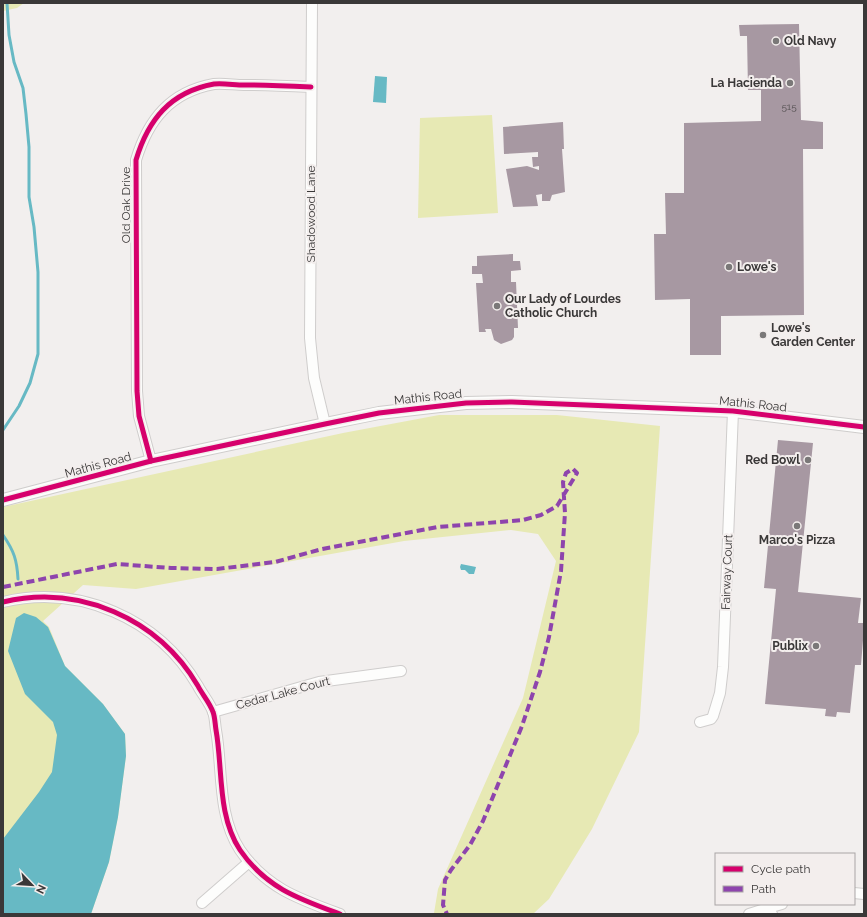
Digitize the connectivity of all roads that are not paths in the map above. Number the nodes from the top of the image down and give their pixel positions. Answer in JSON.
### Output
{"nodes":[{"id":1,"x":312,"y":3,"type":"edge"},
{"id":2,"x":311,"y":87,"type":"junction"},
{"id":3,"x":733,"y":411,"type":"junction"},
{"id":4,"x":325,"y":424,"type":"junction"},
{"id":5,"x":864,"y":427,"type":"edge"},
{"id":6,"x":151,"y":461,"type":"junction"},
{"id":7,"x":3,"y":500,"type":"edge"},
{"id":8,"x":3,"y":602,"type":"edge"},
{"id":9,"x":401,"y":672,"type":"dead end"},
{"id":10,"x":213,"y":712,"type":"junction"},
{"id":11,"x":700,"y":722,"type":"dead end"},
{"id":12,"x":249,"y":862,"type":"junction"},
{"id":13,"x":202,"y":903,"type":"dead end"},
{"id":14,"x":780,"y":905,"type":"edge"},
{"id":15,"x":770,"y":911,"type":"edge"},
{"id":16,"x":340,"y":914,"type":"edge"},
{"id":17,"x":749,"y":914,"type":"edge"}],
"edges":[{"from":1,"to":2,"type":"street","name":"Shadowood Lane"},
{"from":2,"to":4,"type":"street","name":"Shadowood Lane"},
{"from":2,"to":6,"type":"street","name":"Old Oak Drive"},
{"from":3,"to":4,"type":"street","name":"Mathis Road"},
{"from":3,"to":5,"type":"street","name":"Mathis Road"},
{"from":3,"to":11,"type":"street","name":"Fairway Court"},
{"from":4,"to":6,"type":"street","name":"Mathis Road"},
{"from":6,"to":7,"type":"street","name":"Mathis Road"},
{"from":8,"to":10,"type":"street"},
{"from":9,"to":10,"type":"street","name":"Cedar Lake Court"},
{"from":10,"to":12,"type":"street"},
{"from":12,"to":13,"type":"street"},
{"from":12,"to":16,"type":"street"},
{"from":14,"to":15,"type":"street"},
{"from":15,"to":17,"type":"street"}]}
